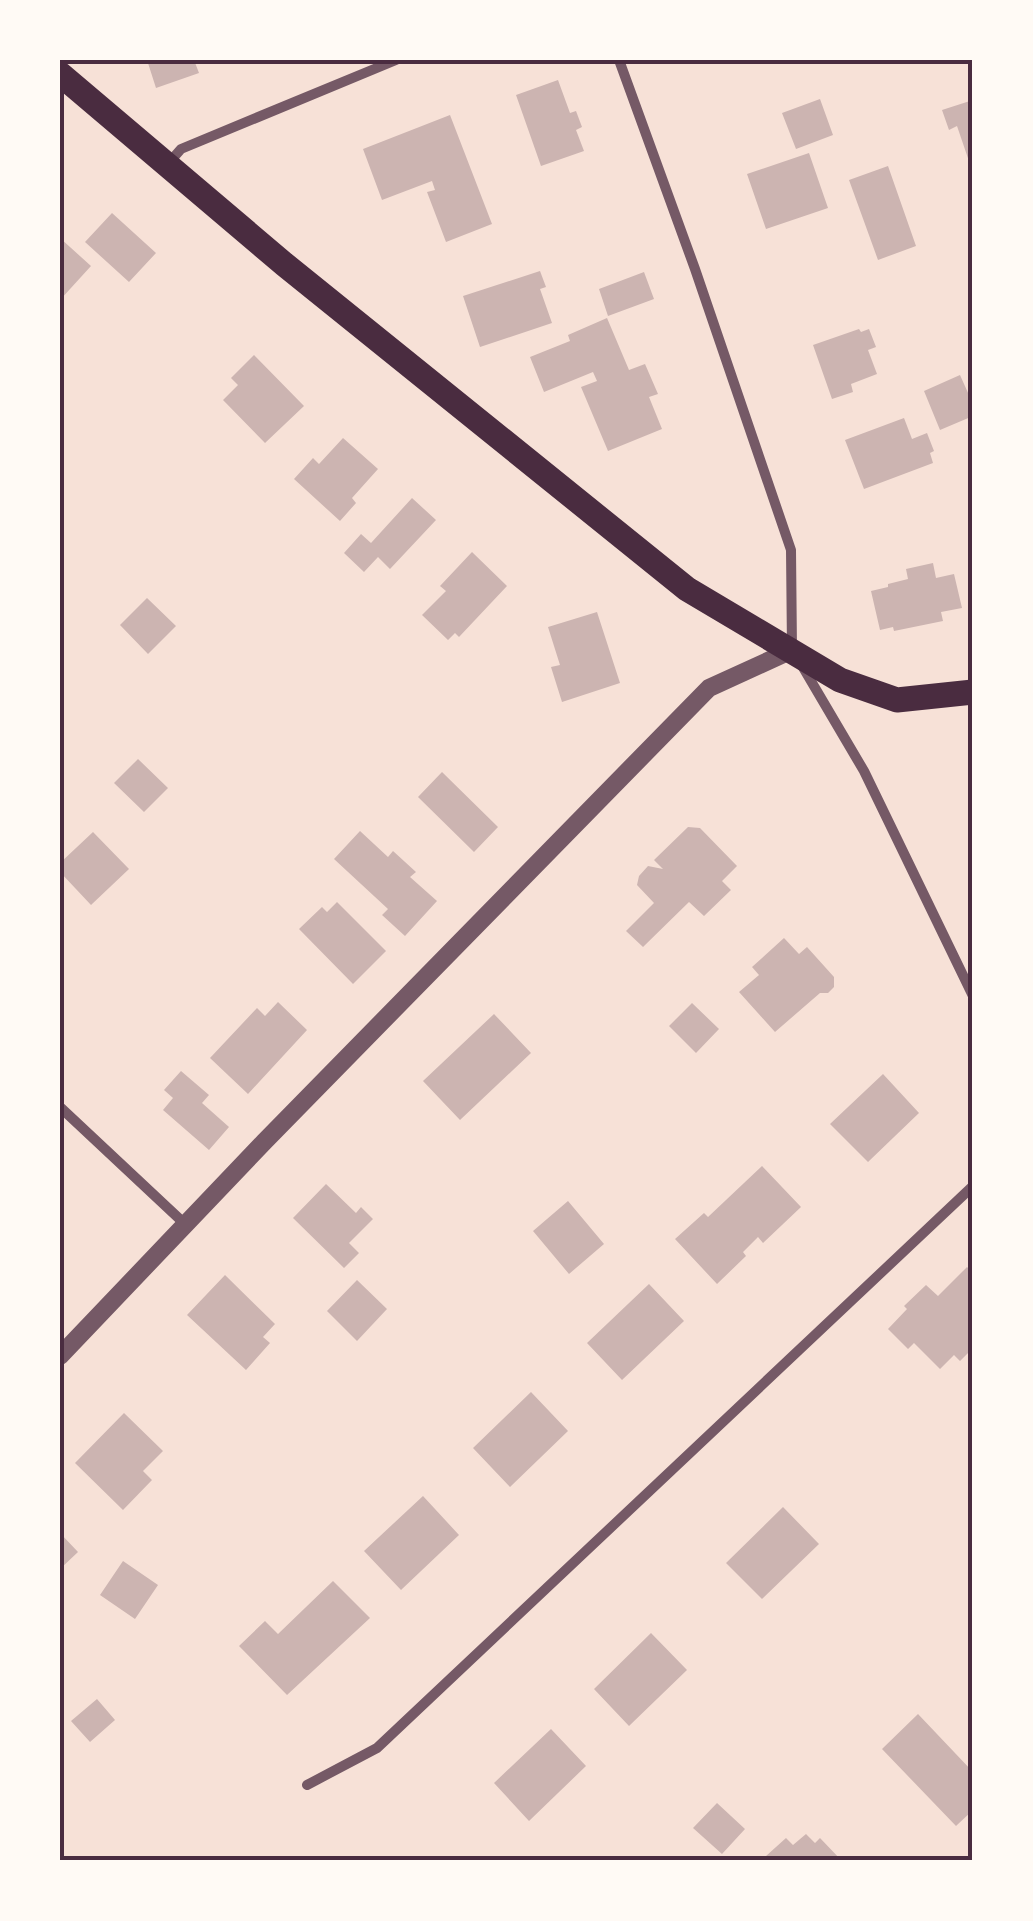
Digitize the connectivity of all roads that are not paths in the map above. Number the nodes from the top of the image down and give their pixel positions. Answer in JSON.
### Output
{"nodes":[{"id":1,"x":396,"y":60,"type":"edge"},
{"id":2,"x":618,"y":60,"type":"edge"},
{"id":3,"x":60,"y":74,"type":"edge"},
{"id":4,"x":168,"y":165,"type":"junction"},
{"id":5,"x":792,"y":650,"type":"junction"},
{"id":6,"x":973,"y":692,"type":"edge"},
{"id":7,"x":973,"y":996,"type":"edge"},
{"id":8,"x":60,"y":1106,"type":"edge"},
{"id":9,"x":973,"y":1186,"type":"edge"},
{"id":10,"x":186,"y":1226,"type":"junction"},
{"id":11,"x":60,"y":1356,"type":"edge"},
{"id":12,"x":308,"y":1786,"type":"dead end"}],
"edges":[{"from":1,"to":4,"type":"street"},
{"from":2,"to":5,"type":"street"},
{"from":3,"to":4,"type":"main road"},
{"from":4,"to":5,"type":"main road"},
{"from":5,"to":6,"type":"main road"},
{"from":5,"to":7,"type":"street"},
{"from":5,"to":10,"type":"street"},
{"from":8,"to":10,"type":"street"},
{"from":9,"to":12,"type":"street"},
{"from":10,"to":11,"type":"street"}]}
